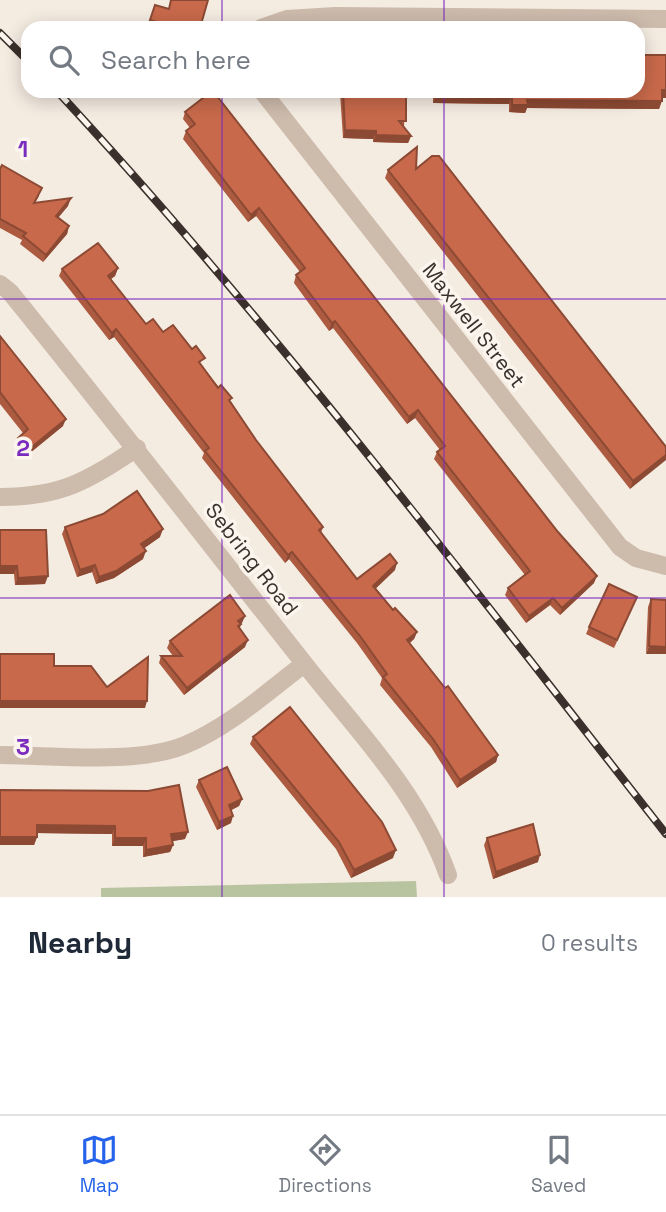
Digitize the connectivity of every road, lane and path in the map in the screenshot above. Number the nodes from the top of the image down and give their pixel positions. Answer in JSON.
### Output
{"nodes":[{"id":1,"x":666,"y":19,"type":"edge"},
{"id":2,"x":281,"y":21,"type":"edge"},
{"id":3,"x":267,"y":98,"type":"edge"},
{"id":4,"x":0,"y":284,"type":"edge"},
{"id":5,"x":137,"y":448,"type":"junction"},
{"id":6,"x":0,"y":497,"type":"edge"},
{"id":7,"x":666,"y":566,"type":"edge"},
{"id":8,"x":304,"y":664,"type":"junction"},
{"id":9,"x":0,"y":755,"type":"edge"},
{"id":10,"x":448,"y":875,"type":"dead end"}],
"edges":[{"from":1,"to":2,"type":"street"},
{"from":3,"to":7,"type":"street","name":"Maxwell Street"},
{"from":4,"to":5,"type":"street","name":"Sebring Road"},
{"from":5,"to":6,"type":"street"},
{"from":5,"to":8,"type":"street","name":"Sebring Road"},
{"from":8,"to":9,"type":"street"},
{"from":8,"to":10,"type":"street","name":"Sebring Road"}]}
